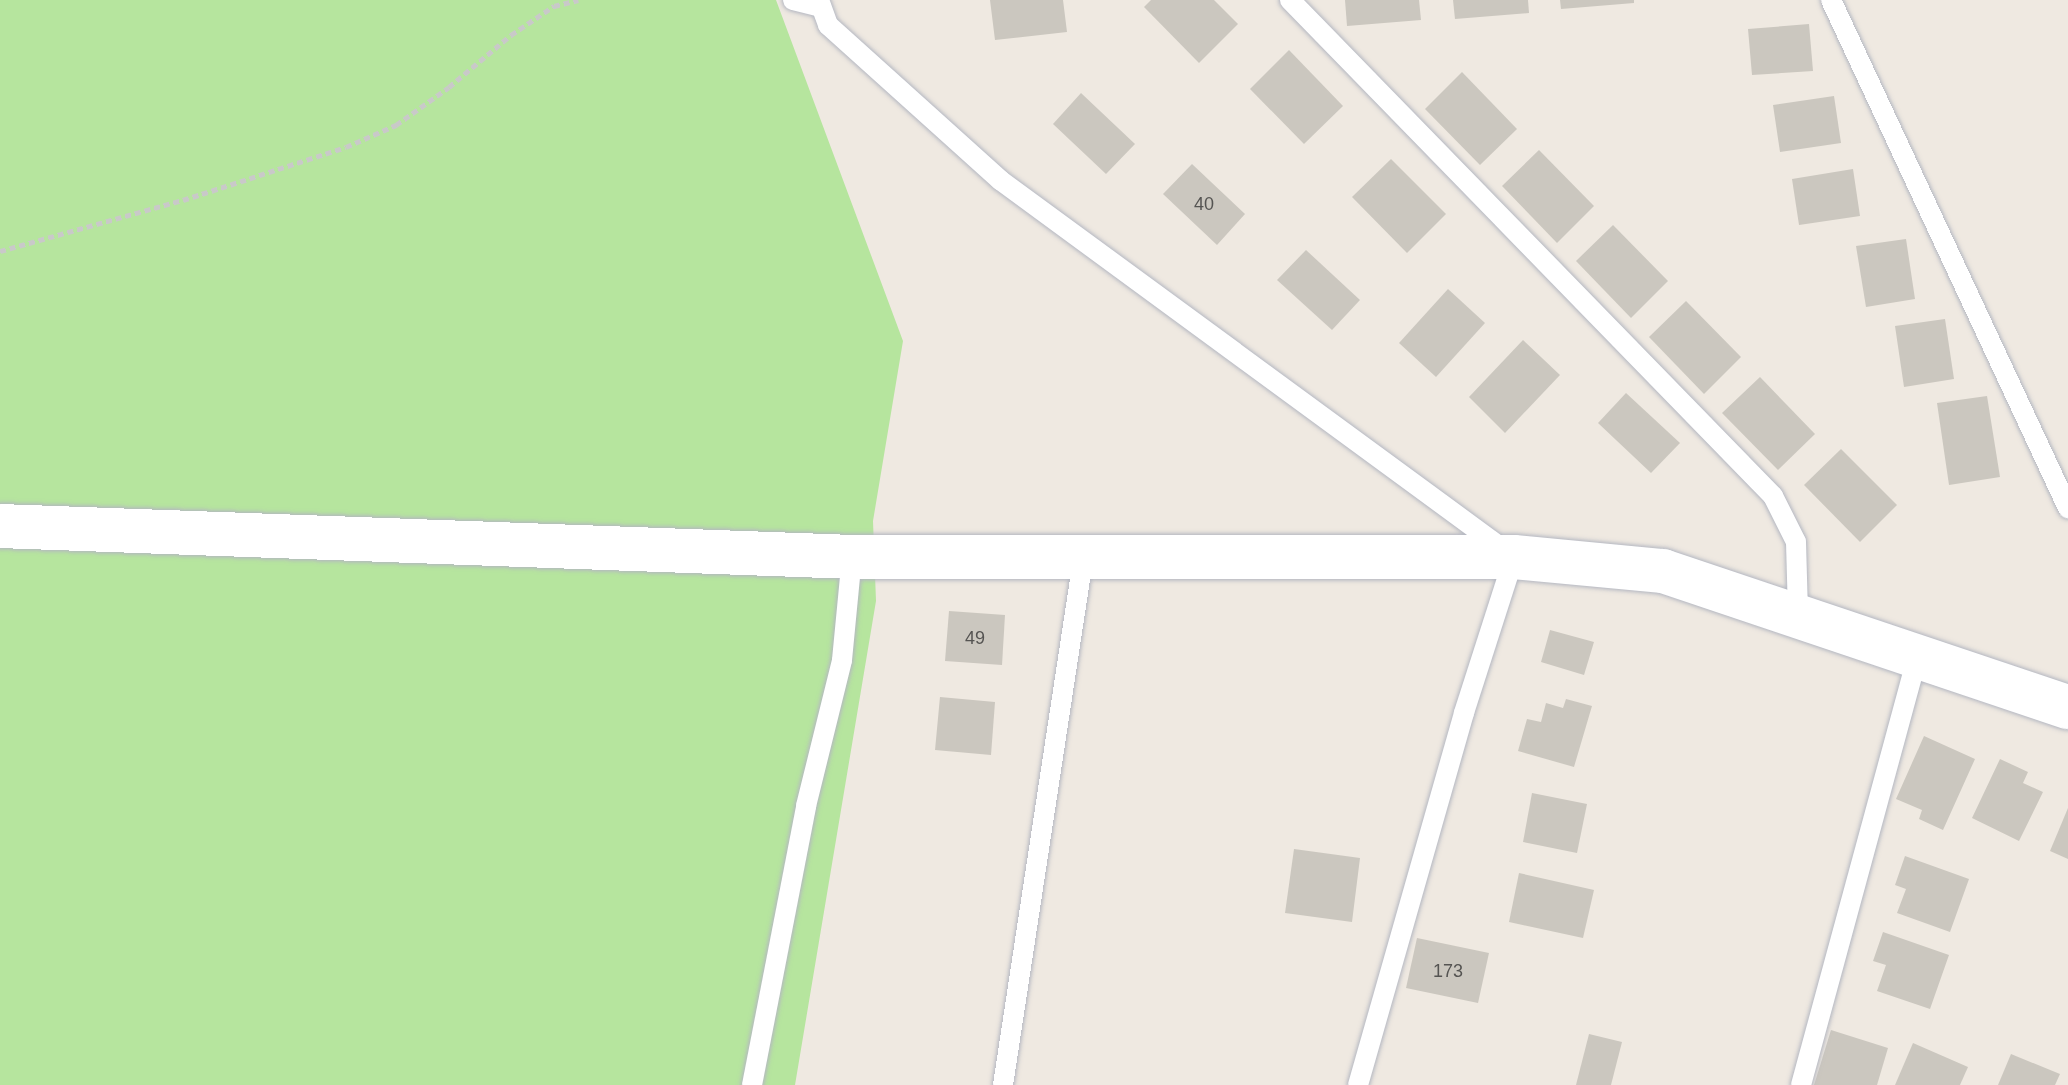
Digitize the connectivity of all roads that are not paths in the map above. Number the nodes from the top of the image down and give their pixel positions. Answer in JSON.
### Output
{"nodes":[{"id":1,"x":793,"y":0,"type":"edge"},
{"id":2,"x":1290,"y":0,"type":"edge"},
{"id":3,"x":1831,"y":0,"type":"edge"},
{"id":4,"x":820,"y":4,"type":"edge"},
{"id":5,"x":2068,"y":508,"type":"edge"},
{"id":6,"x":0,"y":526,"type":"edge"},
{"id":7,"x":852,"y":557,"type":"junction"},
{"id":8,"x":1514,"y":557,"type":"junction"},
{"id":9,"x":1083,"y":560,"type":"junction"},
{"id":10,"x":1798,"y":614,"type":"junction"},
{"id":11,"x":1918,"y":655,"type":"junction"},
{"id":12,"x":2068,"y":707,"type":"edge"},
{"id":13,"x":752,"y":1085,"type":"edge"},
{"id":14,"x":1003,"y":1085,"type":"edge"},
{"id":15,"x":1358,"y":1085,"type":"edge"},
{"id":16,"x":1801,"y":1085,"type":"edge"}],
"edges":[{"from":1,"to":4,"type":"lane"},
{"from":2,"to":10,"type":"lane"},
{"from":3,"to":5,"type":"lane"},
{"from":4,"to":8,"type":"lane"},
{"from":6,"to":7,"type":"street"},
{"from":7,"to":9,"type":"street"},
{"from":7,"to":13,"type":"lane"},
{"from":8,"to":9,"type":"street"},
{"from":8,"to":10,"type":"street"},
{"from":8,"to":15,"type":"lane"},
{"from":9,"to":14,"type":"lane"},
{"from":10,"to":11,"type":"street"},
{"from":11,"to":12,"type":"street"},
{"from":11,"to":16,"type":"lane"}]}
